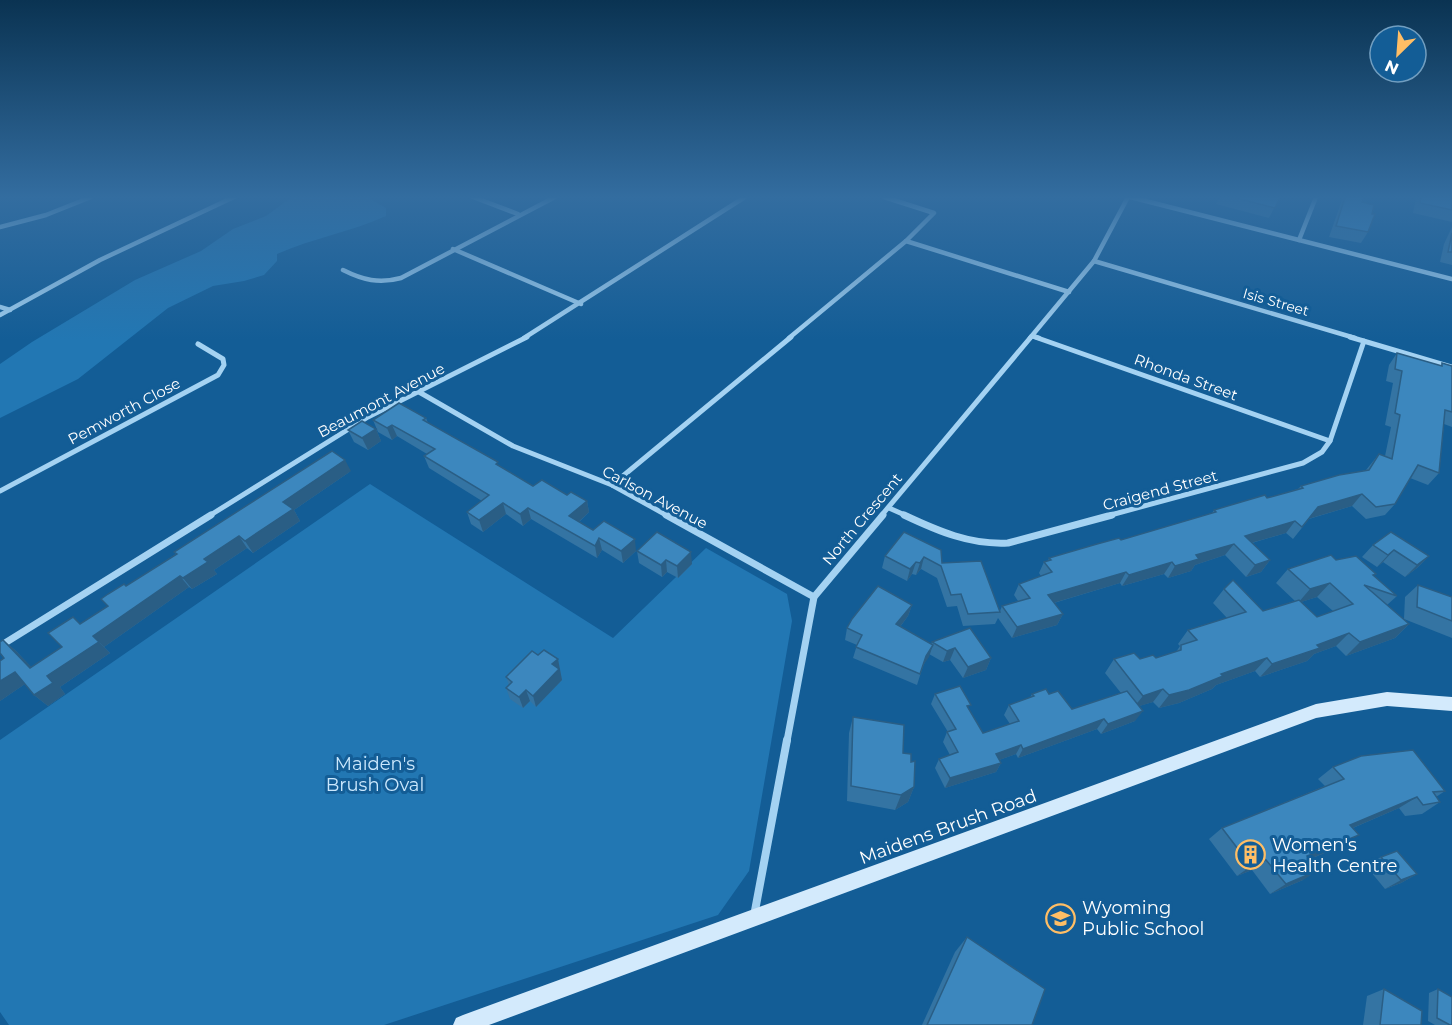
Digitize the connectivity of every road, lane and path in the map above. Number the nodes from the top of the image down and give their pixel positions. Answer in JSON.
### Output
{"nodes":[{"id":1,"x":132,"y":245,"type":"edge"},
{"id":2,"x":461,"y":245,"type":"edge"},
{"id":3,"x":672,"y":245,"type":"edge"},
{"id":4,"x":901,"y":245,"type":"edge"},
{"id":5,"x":918,"y":245,"type":"edge"},
{"id":6,"x":1103,"y":245,"type":"edge"},
{"id":7,"x":1318,"y":245,"type":"edge"},
{"id":8,"x":453,"y":249,"type":"junction"},
{"id":9,"x":1094,"y":261,"type":"junction"},
{"id":10,"x":343,"y":270,"type":"dead end"},
{"id":11,"x":1452,"y":279,"type":"edge"},
{"id":12,"x":1069,"y":292,"type":"junction"},
{"id":13,"x":581,"y":304,"type":"junction"},
{"id":14,"x":0,"y":307,"type":"edge"},
{"id":15,"x":10,"y":310,"type":"junction"},
{"id":16,"x":0,"y":315,"type":"edge"},
{"id":17,"x":1034,"y":336,"type":"junction"},
{"id":18,"x":1364,"y":341,"type":"junction"},
{"id":19,"x":198,"y":344,"type":"dead end"},
{"id":20,"x":1452,"y":367,"type":"edge"},
{"id":21,"x":419,"y":392,"type":"junction"},
{"id":22,"x":1330,"y":441,"type":"junction"},
{"id":23,"x":612,"y":485,"type":"junction"},
{"id":24,"x":0,"y":490,"type":"edge"},
{"id":25,"x":889,"y":508,"type":"junction"},
{"id":26,"x":813,"y":597,"type":"junction"},
{"id":27,"x":0,"y":646,"type":"edge"},
{"id":28,"x":1452,"y":704,"type":"edge"},
{"id":29,"x":753,"y":920,"type":"junction"},
{"id":30,"x":463,"y":1025,"type":"edge"}],
"edges":[{"from":1,"to":15,"type":"street"},
{"from":2,"to":8,"type":"street"},
{"from":3,"to":13,"type":"street","name":"Beaumont Avenue"},
{"from":4,"to":23,"type":"street"},
{"from":5,"to":12,"type":"street"},
{"from":6,"to":9,"type":"street","name":"North Crescent"},
{"from":7,"to":11,"type":"street"},
{"from":8,"to":10,"type":"street"},
{"from":8,"to":13,"type":"street"},
{"from":9,"to":12,"type":"street","name":"North Crescent"},
{"from":9,"to":18,"type":"street","name":"Isis Street"},
{"from":12,"to":17,"type":"street","name":"North Crescent"},
{"from":13,"to":21,"type":"street","name":"Beaumont Avenue"},
{"from":14,"to":15,"type":"street"},
{"from":15,"to":16,"type":"street"},
{"from":17,"to":22,"type":"street","name":"Rhonda Street"},
{"from":17,"to":25,"type":"street","name":"North Crescent"},
{"from":18,"to":20,"type":"street","name":"Isis Street"},
{"from":18,"to":22,"type":"street","name":"Craigend Street"},
{"from":19,"to":24,"type":"street","name":"Pemworth Close"},
{"from":21,"to":23,"type":"street","name":"Carlson Avenue"},
{"from":21,"to":27,"type":"street","name":"Beaumont Avenue"},
{"from":22,"to":25,"type":"street","name":"Craigend Street"},
{"from":23,"to":26,"type":"street","name":"Carlson Avenue"},
{"from":25,"to":26,"type":"street","name":"North Crescent"},
{"from":26,"to":29,"type":"street","name":"North Crescent"},
{"from":28,"to":29,"type":"street","name":"Maidens Brush Road"},
{"from":29,"to":30,"type":"street","name":"Maidens Brush Road"}]}
